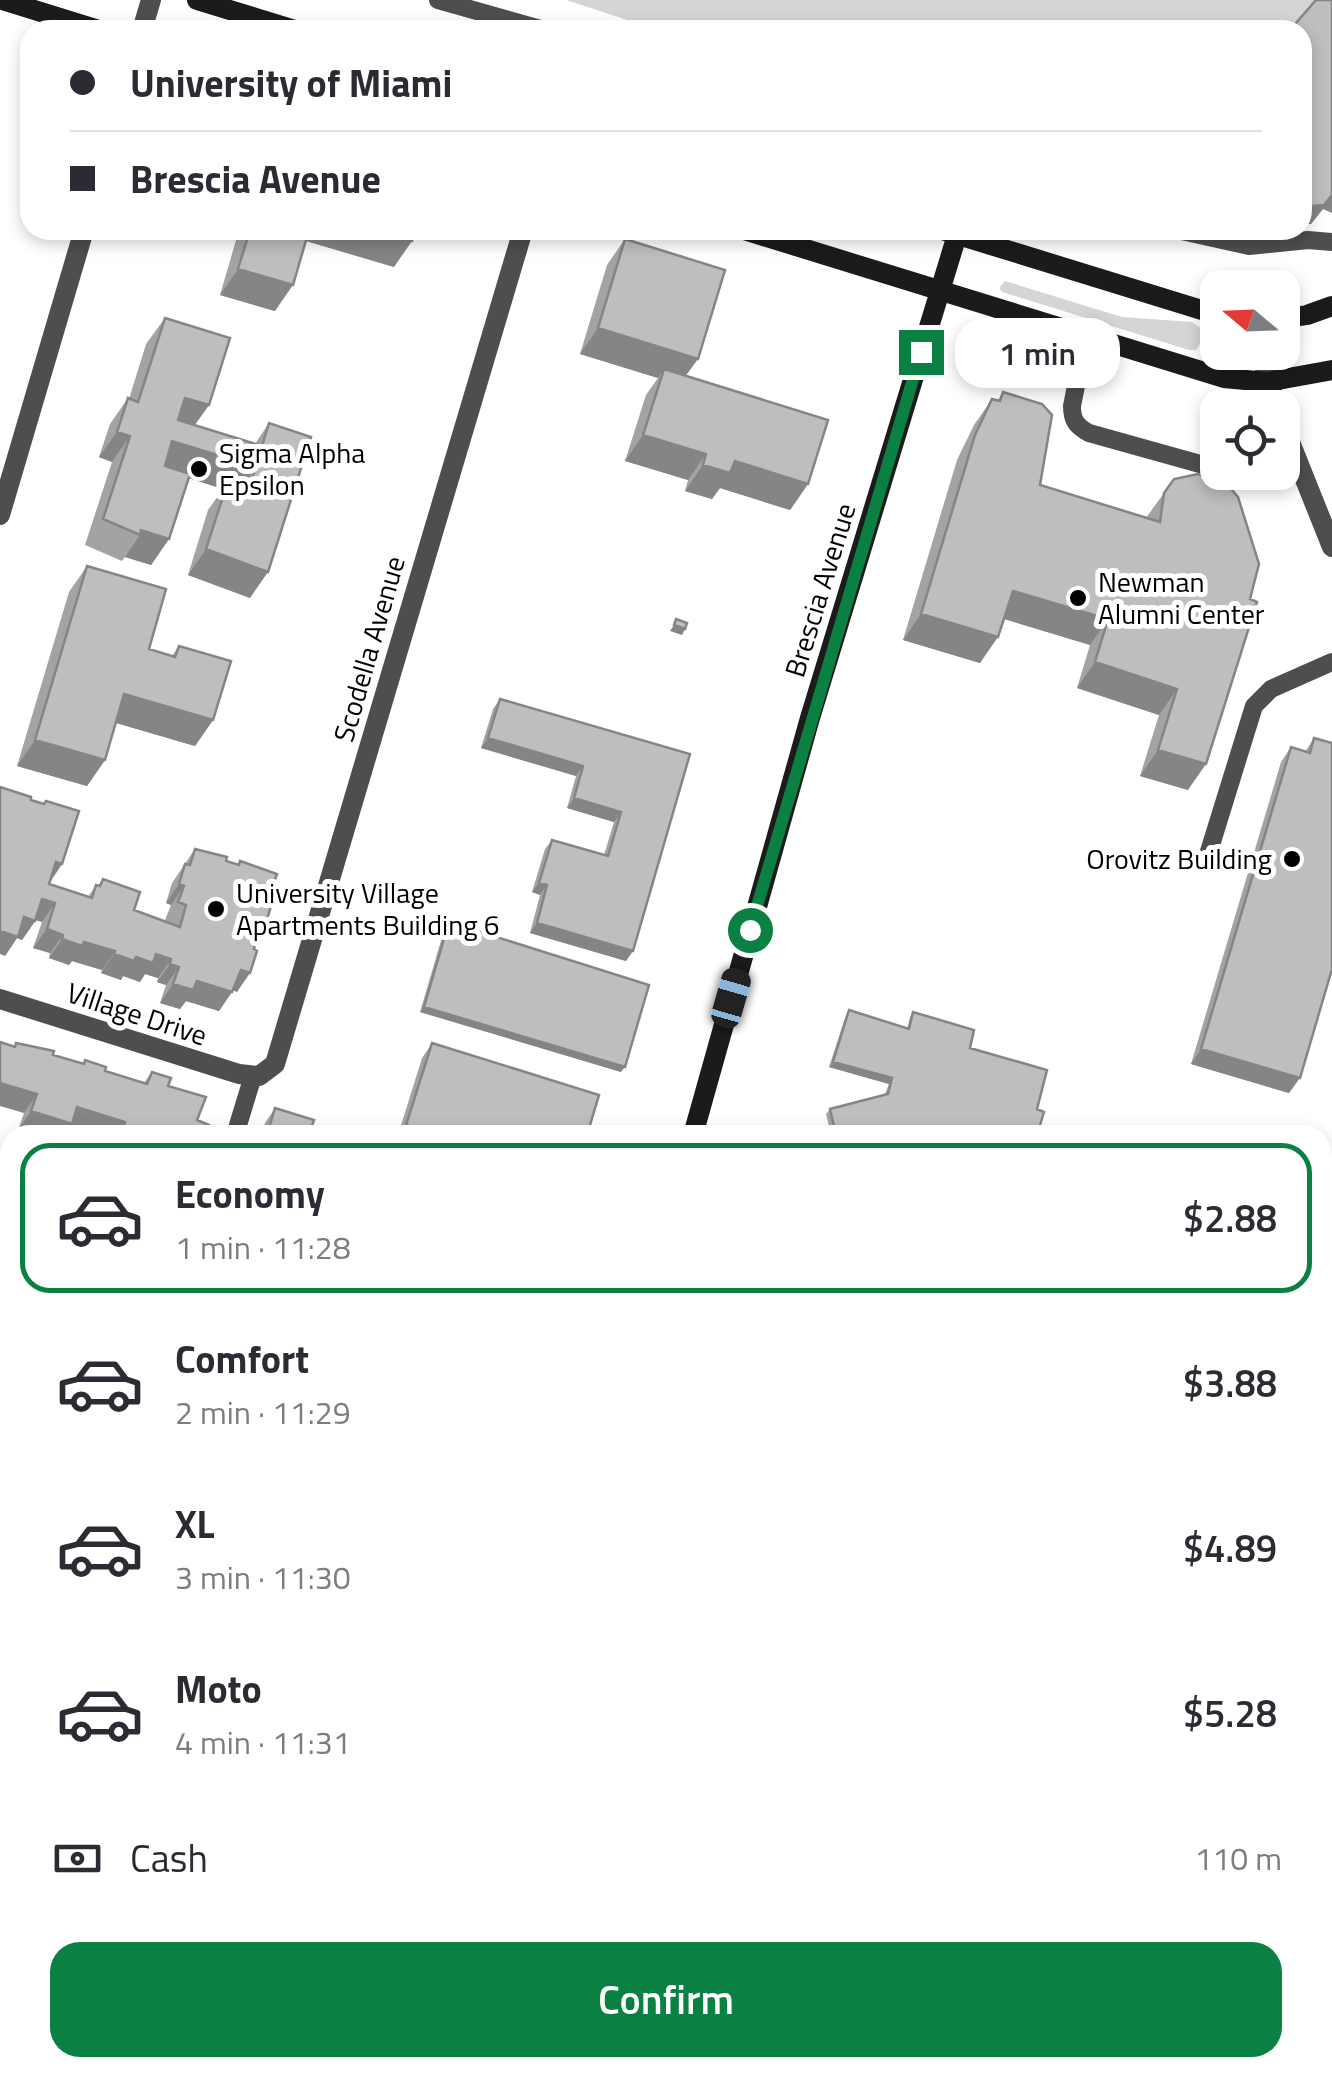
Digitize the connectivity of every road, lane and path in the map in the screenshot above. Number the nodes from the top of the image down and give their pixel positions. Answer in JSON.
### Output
{"nodes":[{"id":1,"x":2,"y":0,"type":"edge"},
{"id":2,"x":197,"y":0,"type":"edge"},
{"id":3,"x":438,"y":0,"type":"edge"},
{"id":4,"x":67,"y":20,"type":"edge"},
{"id":5,"x":263,"y":20,"type":"edge"},
{"id":6,"x":509,"y":20,"type":"edge"},
{"id":7,"x":81,"y":240,"type":"edge"},
{"id":8,"x":519,"y":240,"type":"edge"},
{"id":9,"x":776,"y":240,"type":"edge"},
{"id":10,"x":948,"y":240,"type":"edge"},
{"id":11,"x":975,"y":240,"type":"edge"},
{"id":12,"x":1222,"y":240,"type":"edge"},
{"id":13,"x":1308,"y":240,"type":"edge"},
{"id":14,"x":939,"y":290,"type":"junction"},
{"id":15,"x":1332,"y":306,"type":"edge"},
{"id":16,"x":1200,"y":309,"type":"edge"},
{"id":17,"x":1300,"y":316,"type":"edge"},
{"id":18,"x":1086,"y":336,"type":"junction"},
{"id":19,"x":1264,"y":370,"type":"edge"},
{"id":20,"x":1332,"y":370,"type":"edge"},
{"id":21,"x":1267,"y":382,"type":"junction"},
{"id":22,"x":1270,"y":390,"type":"edge"},
{"id":23,"x":1200,"y":464,"type":"edge"},
{"id":24,"x":1300,"y":479,"type":"edge"},
{"id":25,"x":0,"y":515,"type":"edge"},
{"id":26,"x":1332,"y":547,"type":"edge"},
{"id":27,"x":1332,"y":662,"type":"edge"},
{"id":28,"x":1207,"y":858,"type":"dead end"},
{"id":29,"x":0,"y":999,"type":"edge"},
{"id":30,"x":256,"y":1076,"type":"junction"},
{"id":31,"x":239,"y":1125,"type":"edge"},
{"id":32,"x":696,"y":1125,"type":"edge"}],
"edges":[{"from":1,"to":4,"type":"street"},
{"from":2,"to":5,"type":"street"},
{"from":3,"to":6,"type":"lane"},
{"from":7,"to":25,"type":"street"},
{"from":8,"to":30,"type":"street","name":"Scodella Avenue"},
{"from":9,"to":14,"type":"street"},
{"from":10,"to":14,"type":"street","name":"Brescia Avenue"},
{"from":11,"to":16,"type":"street"},
{"from":12,"to":13,"type":"lane"},
{"from":14,"to":18,"type":"street"},
{"from":14,"to":32,"type":"street","name":"Brescia Avenue"},
{"from":15,"to":17,"type":"street"},
{"from":18,"to":21,"type":"street"},
{"from":18,"to":23,"type":"lane"},
{"from":19,"to":21,"type":"street"},
{"from":20,"to":21,"type":"street"},
{"from":21,"to":22,"type":"street"},
{"from":24,"to":26,"type":"street"},
{"from":27,"to":28,"type":"lane"},
{"from":29,"to":30,"type":"street","name":"Village Drive"},
{"from":30,"to":31,"type":"lane"}]}
